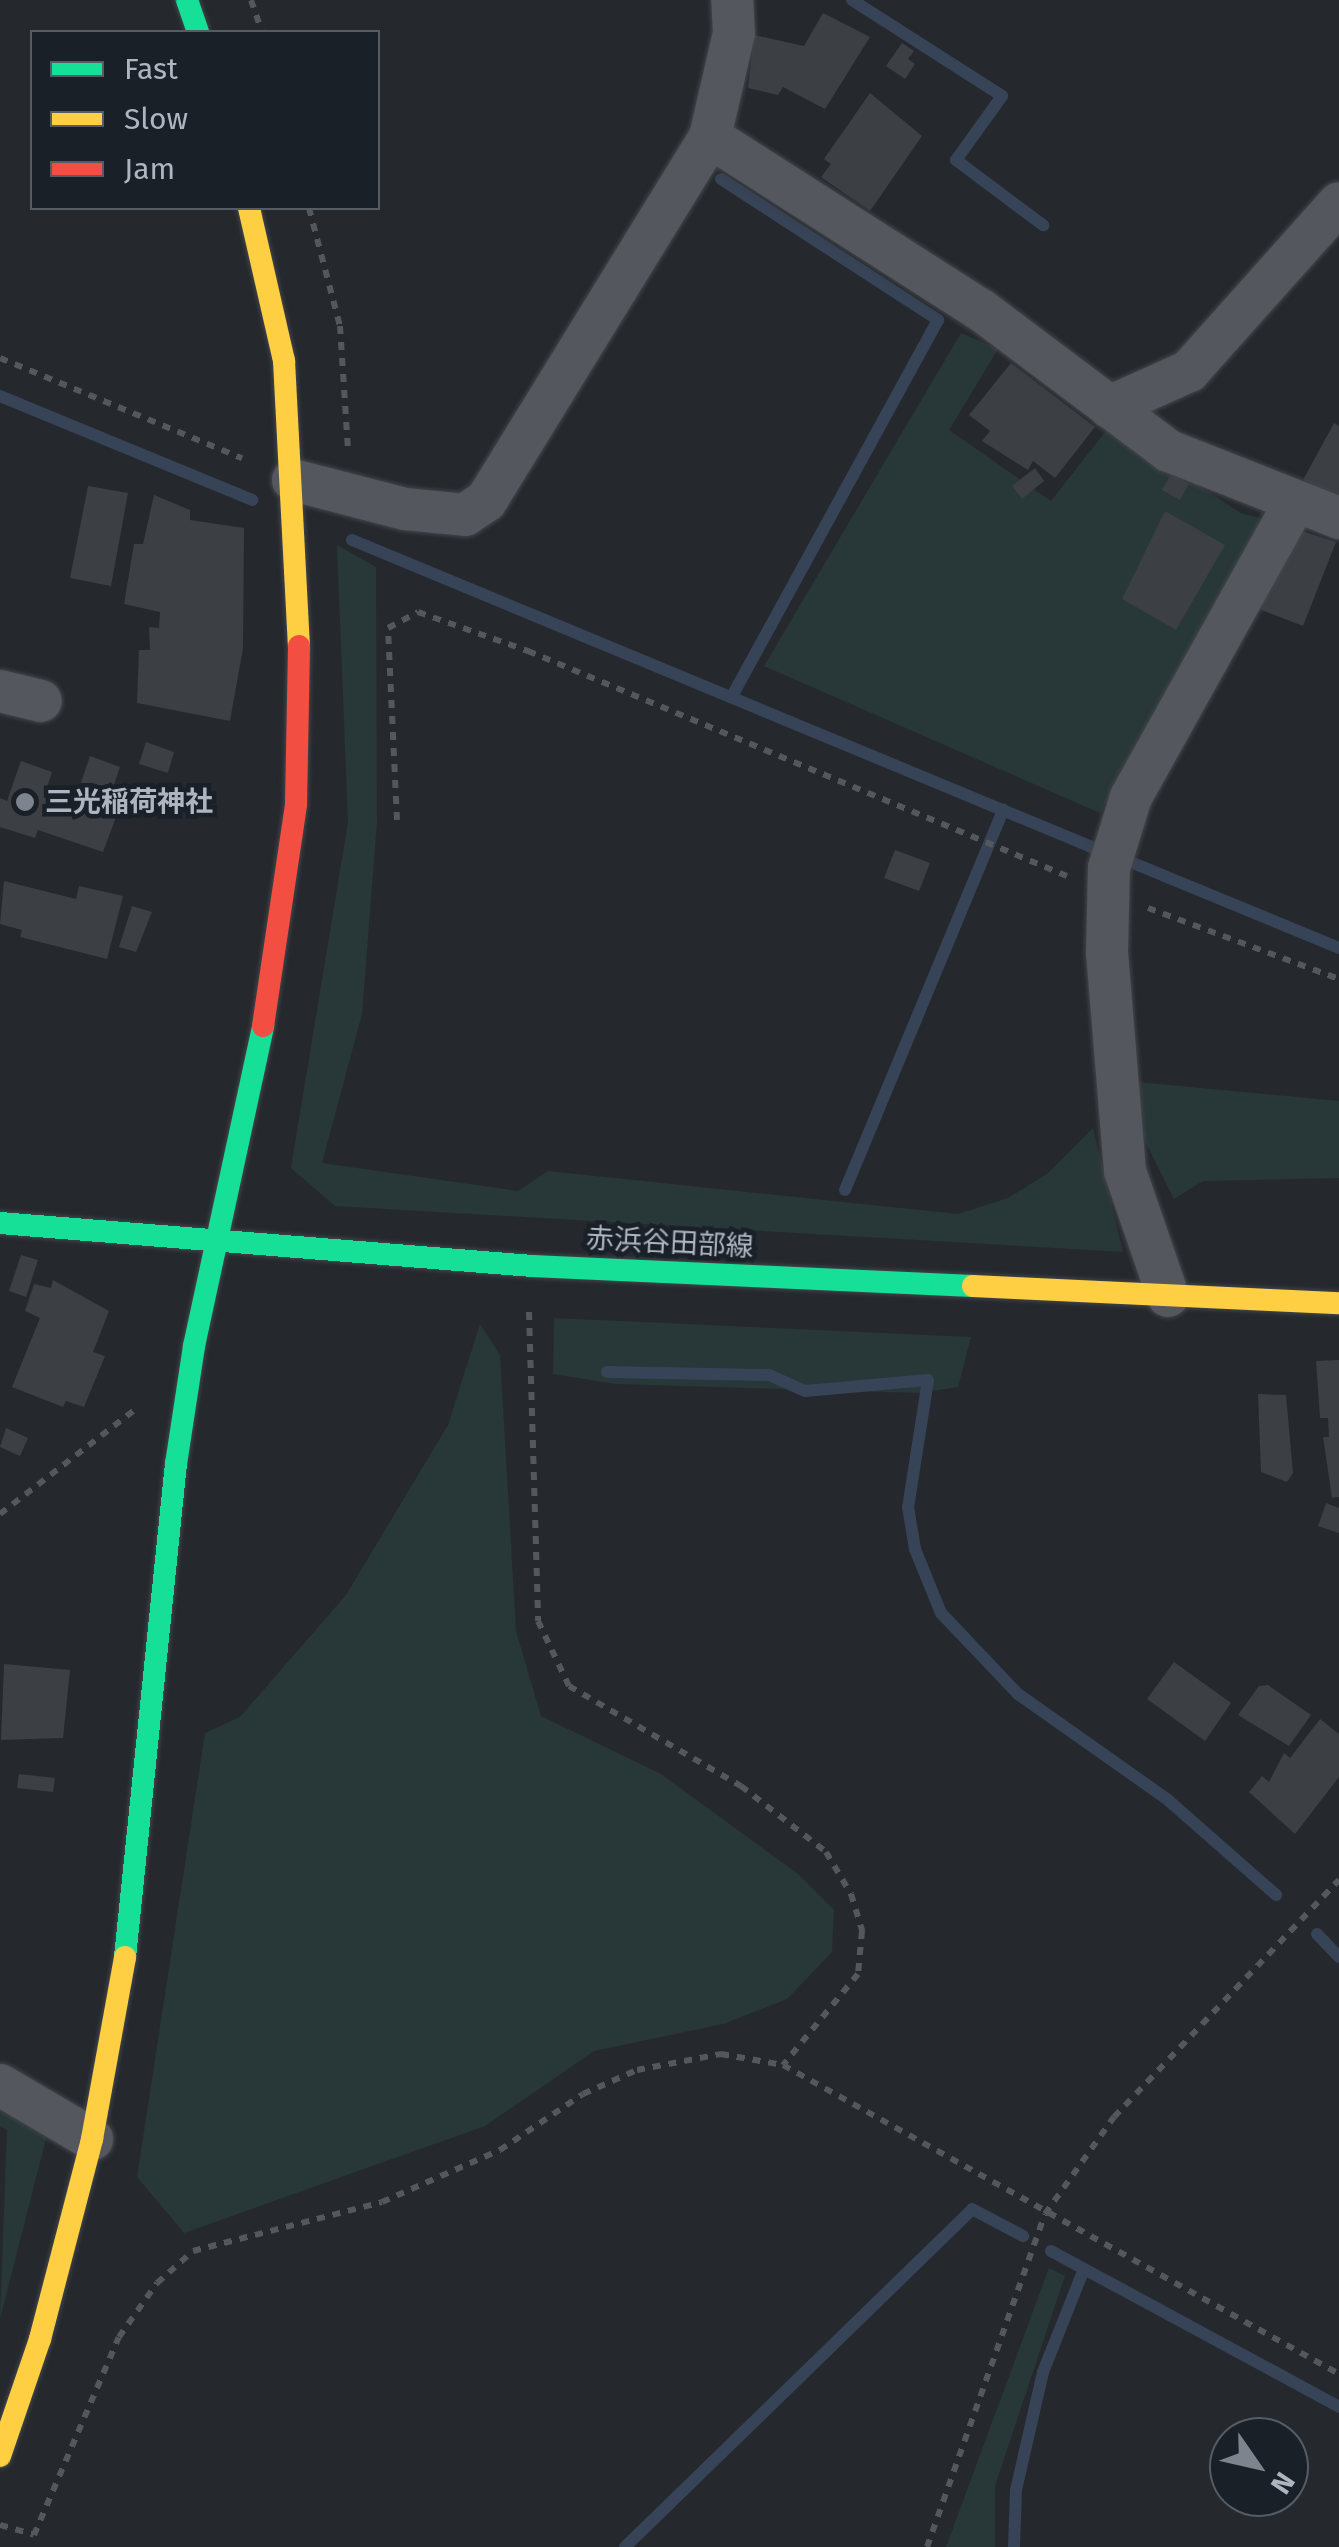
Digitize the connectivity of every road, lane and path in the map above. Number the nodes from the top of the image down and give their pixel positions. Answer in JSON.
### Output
{"nodes":[{"id":1,"x":187,"y":0,"type":"edge"},
{"id":2,"x":251,"y":0,"type":"edge"},
{"id":3,"x":732,"y":0,"type":"edge"},
{"id":4,"x":197,"y":30,"type":"edge"},
{"id":5,"x":261,"y":30,"type":"edge"},
{"id":6,"x":710,"y":138,"type":"junction"},
{"id":7,"x":1339,"y":204,"type":"edge"},
{"id":8,"x":250,"y":210,"type":"edge"},
{"id":9,"x":310,"y":210,"type":"edge"},
{"id":10,"x":0,"y":358,"type":"edge"},
{"id":11,"x":1108,"y":407,"type":"junction"},
{"id":12,"x":294,"y":480,"type":"junction"},
{"id":13,"x":350,"y":496,"type":"junction"},
{"id":14,"x":1295,"y":502,"type":"junction"},
{"id":15,"x":1339,"y":518,"type":"edge"},
{"id":16,"x":0,"y":691,"type":"edge"},
{"id":17,"x":41,"y":701,"type":"dead end"},
{"id":18,"x":397,"y":820,"type":"dead end"},
{"id":19,"x":1108,"y":893,"type":"junction"},
{"id":20,"x":1339,"y":979,"type":"edge"},
{"id":21,"x":0,"y":1223,"type":"edge"},
{"id":22,"x":217,"y":1244,"type":"junction"},
{"id":23,"x":532,"y":1266,"type":"junction"},
{"id":24,"x":1168,"y":1296,"type":"junction"},
{"id":25,"x":1339,"y":1303,"type":"edge"},
{"id":26,"x":183,"y":1418,"type":"junction"},
{"id":27,"x":0,"y":1514,"type":"edge"},
{"id":28,"x":1339,"y":1880,"type":"edge"},
{"id":29,"x":782,"y":2065,"type":"junction"},
{"id":30,"x":0,"y":2085,"type":"edge"},
{"id":31,"x":92,"y":2139,"type":"junction"},
{"id":32,"x":1044,"y":2214,"type":"junction"},
{"id":33,"x":1339,"y":2374,"type":"edge"},
{"id":34,"x":0,"y":2456,"type":"edge"},
{"id":35,"x":0,"y":2525,"type":"edge"},
{"id":36,"x":926,"y":2547,"type":"edge"}],
"edges":[{"from":1,"to":4,"type":"street"},
{"from":2,"to":5,"type":"path"},
{"from":3,"to":6,"type":"street"},
{"from":6,"to":11,"type":"street"},
{"from":6,"to":13,"type":"street"},
{"from":7,"to":11,"type":"street"},
{"from":8,"to":12,"type":"street"},
{"from":9,"to":13,"type":"path"},
{"from":10,"to":12,"type":"path"},
{"from":11,"to":14,"type":"street"},
{"from":12,"to":13,"type":"street"},
{"from":12,"to":22,"type":"street"},
{"from":14,"to":15,"type":"street"},
{"from":14,"to":19,"type":"street"},
{"from":16,"to":17,"type":"street"},
{"from":18,"to":19,"type":"path"},
{"from":19,"to":20,"type":"path"},
{"from":19,"to":24,"type":"street"},
{"from":21,"to":22,"type":"street","name":"赤浜谷田部線"},
{"from":22,"to":23,"type":"street","name":"赤浜谷田部線"},
{"from":22,"to":26,"type":"street"},
{"from":23,"to":24,"type":"street","name":"赤浜谷田部線"},
{"from":23,"to":29,"type":"path"},
{"from":24,"to":25,"type":"street","name":"赤浜谷田部線"},
{"from":26,"to":27,"type":"path"},
{"from":26,"to":31,"type":"street"},
{"from":28,"to":32,"type":"path"},
{"from":29,"to":32,"type":"path"},
{"from":29,"to":35,"type":"path"},
{"from":30,"to":31,"type":"street"},
{"from":31,"to":34,"type":"street"},
{"from":32,"to":33,"type":"path"},
{"from":32,"to":36,"type":"path"}]}
